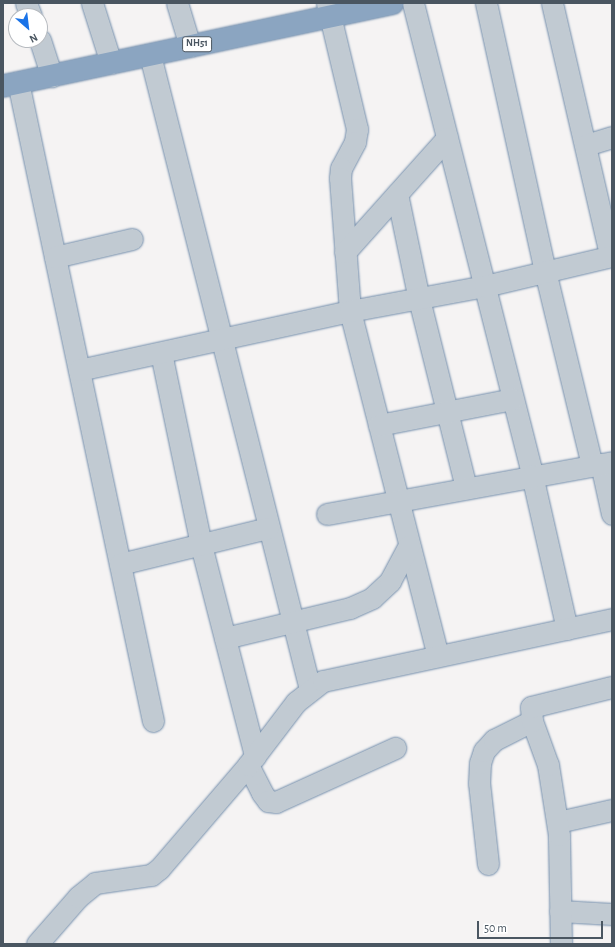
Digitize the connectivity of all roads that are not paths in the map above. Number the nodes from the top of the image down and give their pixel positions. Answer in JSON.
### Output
{"nodes":[{"id":1,"x":92,"y":3,"type":"edge"},
{"id":2,"x":176,"y":3,"type":"edge"},
{"id":3,"x":392,"y":3,"type":"edge"},
{"id":4,"x":413,"y":3,"type":"edge"},
{"id":5,"x":486,"y":3,"type":"edge"},
{"id":6,"x":552,"y":3,"type":"edge"},
{"id":7,"x":329,"y":9,"type":"edge"},
{"id":8,"x":190,"y":46,"type":"junction"},
{"id":9,"x":43,"y":48,"type":"edge"},
{"id":10,"x":150,"y":55,"type":"junction"},
{"id":11,"x":112,"y":63,"type":"junction"},
{"id":12,"x":52,"y":76,"type":"junction"},
{"id":13,"x":11,"y":84,"type":"edge"},
{"id":14,"x":612,"y":137,"type":"edge"},
{"id":15,"x":447,"y":138,"type":"junction"},
{"id":16,"x":586,"y":145,"type":"junction"},
{"id":17,"x":604,"y":187,"type":"edge"},
{"id":18,"x":397,"y":194,"type":"junction"},
{"id":19,"x":132,"y":239,"type":"dead end"},
{"id":20,"x":345,"y":252,"type":"junction"},
{"id":21,"x":611,"y":256,"type":"edge"},
{"id":22,"x":55,"y":257,"type":"junction"},
{"id":23,"x":545,"y":271,"type":"junction"},
{"id":24,"x":484,"y":286,"type":"junction"},
{"id":25,"x":419,"y":298,"type":"junction"},
{"id":26,"x":350,"y":312,"type":"junction"},
{"id":27,"x":220,"y":340,"type":"junction"},
{"id":28,"x":160,"y":353,"type":"junction"},
{"id":29,"x":79,"y":370,"type":"junction"},
{"id":30,"x":513,"y":399,"type":"junction"},
{"id":31,"x":447,"y":412,"type":"junction"},
{"id":32,"x":379,"y":425,"type":"junction"},
{"id":33,"x":602,"y":464,"type":"edge"},
{"id":34,"x":532,"y":475,"type":"junction"},
{"id":35,"x":466,"y":488,"type":"junction"},
{"id":36,"x":399,"y":502,"type":"junction"},
{"id":37,"x":327,"y":514,"type":"dead end"},
{"id":38,"x":612,"y":514,"type":"edge"},
{"id":39,"x":268,"y":528,"type":"junction"},
{"id":40,"x":201,"y":545,"type":"junction"},
{"id":41,"x":409,"y":546,"type":"junction"},
{"id":42,"x":120,"y":564,"type":"junction"},
{"id":43,"x":612,"y":619,"type":"edge"},
{"id":44,"x":293,"y":622,"type":"junction"},
{"id":45,"x":567,"y":629,"type":"junction"},
{"id":46,"x":225,"y":638,"type":"junction"},
{"id":47,"x":438,"y":656,"type":"junction"},
{"id":48,"x":612,"y":687,"type":"edge"},
{"id":49,"x":310,"y":689,"type":"junction"},
{"id":50,"x":153,"y":721,"type":"dead end"},
{"id":51,"x":532,"y":721,"type":"junction"},
{"id":52,"x":395,"y":748,"type":"dead end"},
{"id":53,"x":251,"y":761,"type":"junction"},
{"id":54,"x":612,"y":810,"type":"edge"},
{"id":55,"x":558,"y":822,"type":"junction"},
{"id":56,"x":488,"y":864,"type":"dead end"},
{"id":57,"x":560,"y":911,"type":"junction"},
{"id":58,"x":612,"y":914,"type":"edge"},
{"id":59,"x":37,"y":944,"type":"edge"},
{"id":60,"x":561,"y":944,"type":"edge"}],
"edges":[{"from":1,"to":11,"type":"street"},
{"from":2,"to":8,"type":"street"},
{"from":3,"to":7,"type":"highway","number":"NH51"},
{"from":4,"to":15,"type":"street"},
{"from":5,"to":23,"type":"street"},
{"from":6,"to":16,"type":"street"},
{"from":7,"to":8,"type":"highway","number":"NH51"},
{"from":7,"to":20,"type":"street"},
{"from":8,"to":10,"type":"highway","number":"NH51"},
{"from":9,"to":12,"type":"street"},
{"from":10,"to":11,"type":"highway","number":"NH51"},
{"from":10,"to":27,"type":"street"},
{"from":11,"to":12,"type":"highway","number":"NH51"},
{"from":12,"to":13,"type":"highway","number":"NH51"},
{"from":13,"to":22,"type":"street"},
{"from":14,"to":16,"type":"street"},
{"from":15,"to":18,"type":"street"},
{"from":15,"to":24,"type":"street"},
{"from":16,"to":17,"type":"street"},
{"from":17,"to":21,"type":"street"},
{"from":18,"to":20,"type":"street"},
{"from":18,"to":25,"type":"street"},
{"from":19,"to":22,"type":"street"},
{"from":20,"to":26,"type":"street"},
{"from":21,"to":23,"type":"street"},
{"from":22,"to":29,"type":"street"},
{"from":23,"to":24,"type":"street"},
{"from":23,"to":33,"type":"street"},
{"from":24,"to":25,"type":"street"},
{"from":24,"to":30,"type":"street"},
{"from":25,"to":26,"type":"street"},
{"from":25,"to":31,"type":"street"},
{"from":26,"to":27,"type":"street"},
{"from":26,"to":32,"type":"street"},
{"from":27,"to":28,"type":"street"},
{"from":27,"to":39,"type":"street"},
{"from":28,"to":29,"type":"street"},
{"from":28,"to":40,"type":"street"},
{"from":29,"to":42,"type":"street"},
{"from":30,"to":31,"type":"street"},
{"from":30,"to":34,"type":"street"},
{"from":31,"to":32,"type":"street"},
{"from":31,"to":35,"type":"street"},
{"from":32,"to":36,"type":"street"},
{"from":33,"to":34,"type":"street"},
{"from":33,"to":38,"type":"street"},
{"from":34,"to":35,"type":"street"},
{"from":34,"to":45,"type":"street"},
{"from":35,"to":36,"type":"street"},
{"from":36,"to":37,"type":"street"},
{"from":36,"to":41,"type":"street"},
{"from":39,"to":40,"type":"street"},
{"from":39,"to":44,"type":"street"},
{"from":40,"to":42,"type":"street"},
{"from":40,"to":46,"type":"street"},
{"from":41,"to":44,"type":"street"},
{"from":41,"to":47,"type":"street"},
{"from":42,"to":50,"type":"street"},
{"from":43,"to":45,"type":"street"},
{"from":44,"to":46,"type":"street"},
{"from":44,"to":49,"type":"street"},
{"from":45,"to":47,"type":"street"},
{"from":46,"to":53,"type":"street"},
{"from":47,"to":49,"type":"street"},
{"from":48,"to":51,"type":"street"},
{"from":49,"to":53,"type":"street"},
{"from":51,"to":55,"type":"street"},
{"from":51,"to":56,"type":"street"},
{"from":52,"to":53,"type":"street"},
{"from":53,"to":59,"type":"street"},
{"from":54,"to":55,"type":"street"},
{"from":55,"to":57,"type":"street"},
{"from":57,"to":58,"type":"street"},
{"from":57,"to":60,"type":"street"}]}
